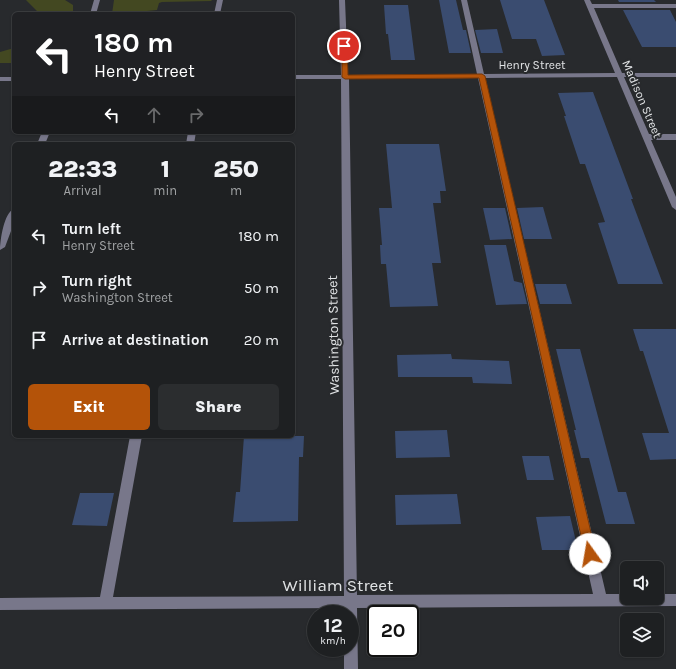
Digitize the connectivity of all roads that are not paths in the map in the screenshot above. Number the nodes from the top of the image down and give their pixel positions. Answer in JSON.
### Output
{"nodes":[{"id":1,"x":97,"y":0,"type":"edge"},
{"id":2,"x":220,"y":0,"type":"edge"},
{"id":3,"x":342,"y":0,"type":"edge"},
{"id":4,"x":464,"y":0,"type":"edge"},
{"id":5,"x":588,"y":3,"type":"edge"},
{"id":6,"x":676,"y":6,"type":"edge"},
{"id":7,"x":94,"y":12,"type":"edge"},
{"id":8,"x":217,"y":12,"type":"edge"},
{"id":9,"x":619,"y":75,"type":"junction"},
{"id":10,"x":676,"y":75,"type":"edge"},
{"id":11,"x":482,"y":76,"type":"junction"},
{"id":12,"x":295,"y":77,"type":"edge"},
{"id":13,"x":345,"y":77,"type":"junction"},
{"id":14,"x":0,"y":79,"type":"edge"},
{"id":15,"x":12,"y":79,"type":"edge"},
{"id":16,"x":646,"y":137,"type":"junction"},
{"id":17,"x":676,"y":137,"type":"edge"},
{"id":18,"x":676,"y":207,"type":"edge"},
{"id":19,"x":12,"y":217,"type":"edge"},
{"id":20,"x":0,"y":247,"type":"edge"},
{"id":21,"x":136,"y":438,"type":"edge"},
{"id":22,"x":676,"y":600,"type":"edge"},
{"id":23,"x":601,"y":601,"type":"junction"},
{"id":24,"x":350,"y":602,"type":"junction"},
{"id":25,"x":105,"y":603,"type":"junction"},
{"id":26,"x":0,"y":604,"type":"edge"},
{"id":27,"x":351,"y":669,"type":"edge"}],
"edges":[{"from":1,"to":7,"type":"street"},
{"from":2,"to":8,"type":"street"},
{"from":3,"to":13,"type":"street","name":"Washington Street"},
{"from":4,"to":11,"type":"street"},
{"from":5,"to":6,"type":"street"},
{"from":5,"to":9,"type":"street","name":"Madison Street"},
{"from":9,"to":10,"type":"street","name":"Henry Street"},
{"from":9,"to":11,"type":"street","name":"Henry Street"},
{"from":9,"to":16,"type":"street","name":"Madison Street"},
{"from":11,"to":13,"type":"street","name":"Henry Street"},
{"from":11,"to":23,"type":"street"},
{"from":12,"to":13,"type":"street","name":"Henry Street"},
{"from":13,"to":24,"type":"street","name":"Washington Street"},
{"from":14,"to":15,"type":"street"},
{"from":16,"to":17,"type":"street"},
{"from":16,"to":18,"type":"street","name":"Madison Street"},
{"from":19,"to":20,"type":"street"},
{"from":21,"to":25,"type":"street"},
{"from":22,"to":23,"type":"street","name":"William Street"},
{"from":23,"to":24,"type":"street","name":"William Street"},
{"from":24,"to":25,"type":"street","name":"William Street"},
{"from":24,"to":27,"type":"street","name":"Washington Street"},
{"from":25,"to":26,"type":"street","name":"William Street"}]}
